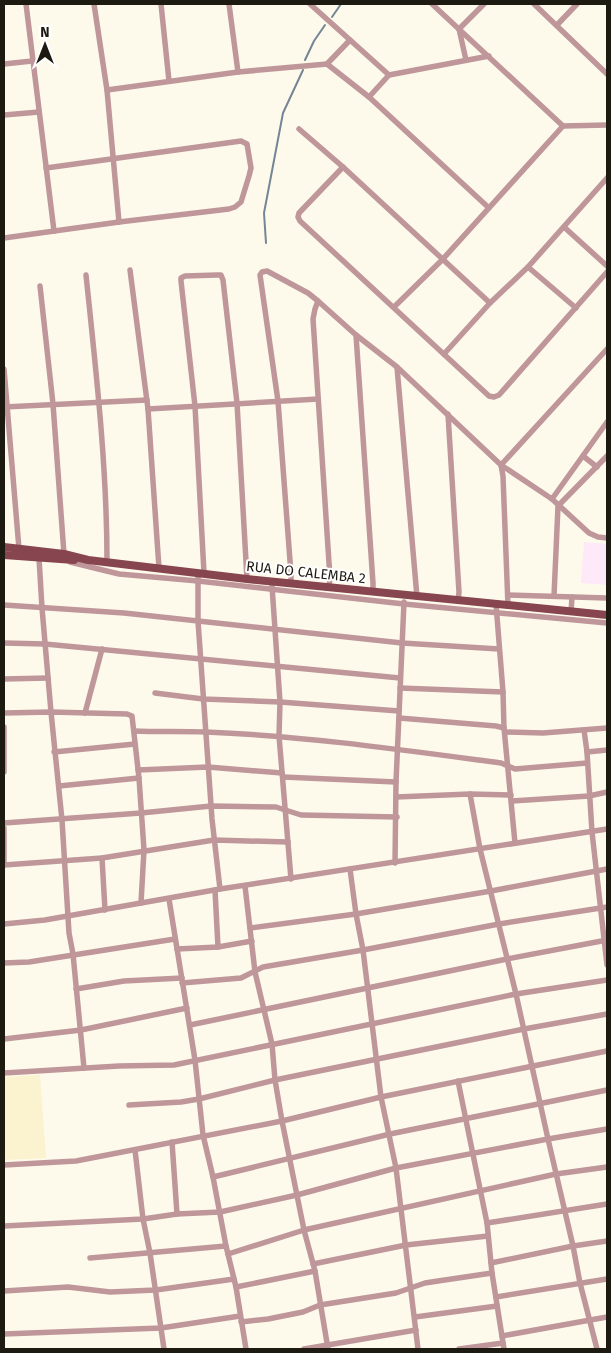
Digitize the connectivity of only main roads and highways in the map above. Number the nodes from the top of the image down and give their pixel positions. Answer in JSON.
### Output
{"nodes":[{"id":1,"x":4,"y":547,"type":"edge"},
{"id":2,"x":4,"y":556,"type":"edge"},
{"id":3,"x":63,"y":557,"type":"junction"},
{"id":4,"x":607,"y":615,"type":"edge"}],
"edges":[{"from":1,"to":3,"type":"main road"},
{"from":2,"to":3,"type":"main road"},
{"from":3,"to":4,"type":"main road","name":"RUA DO CALEMBA 2"}]}
